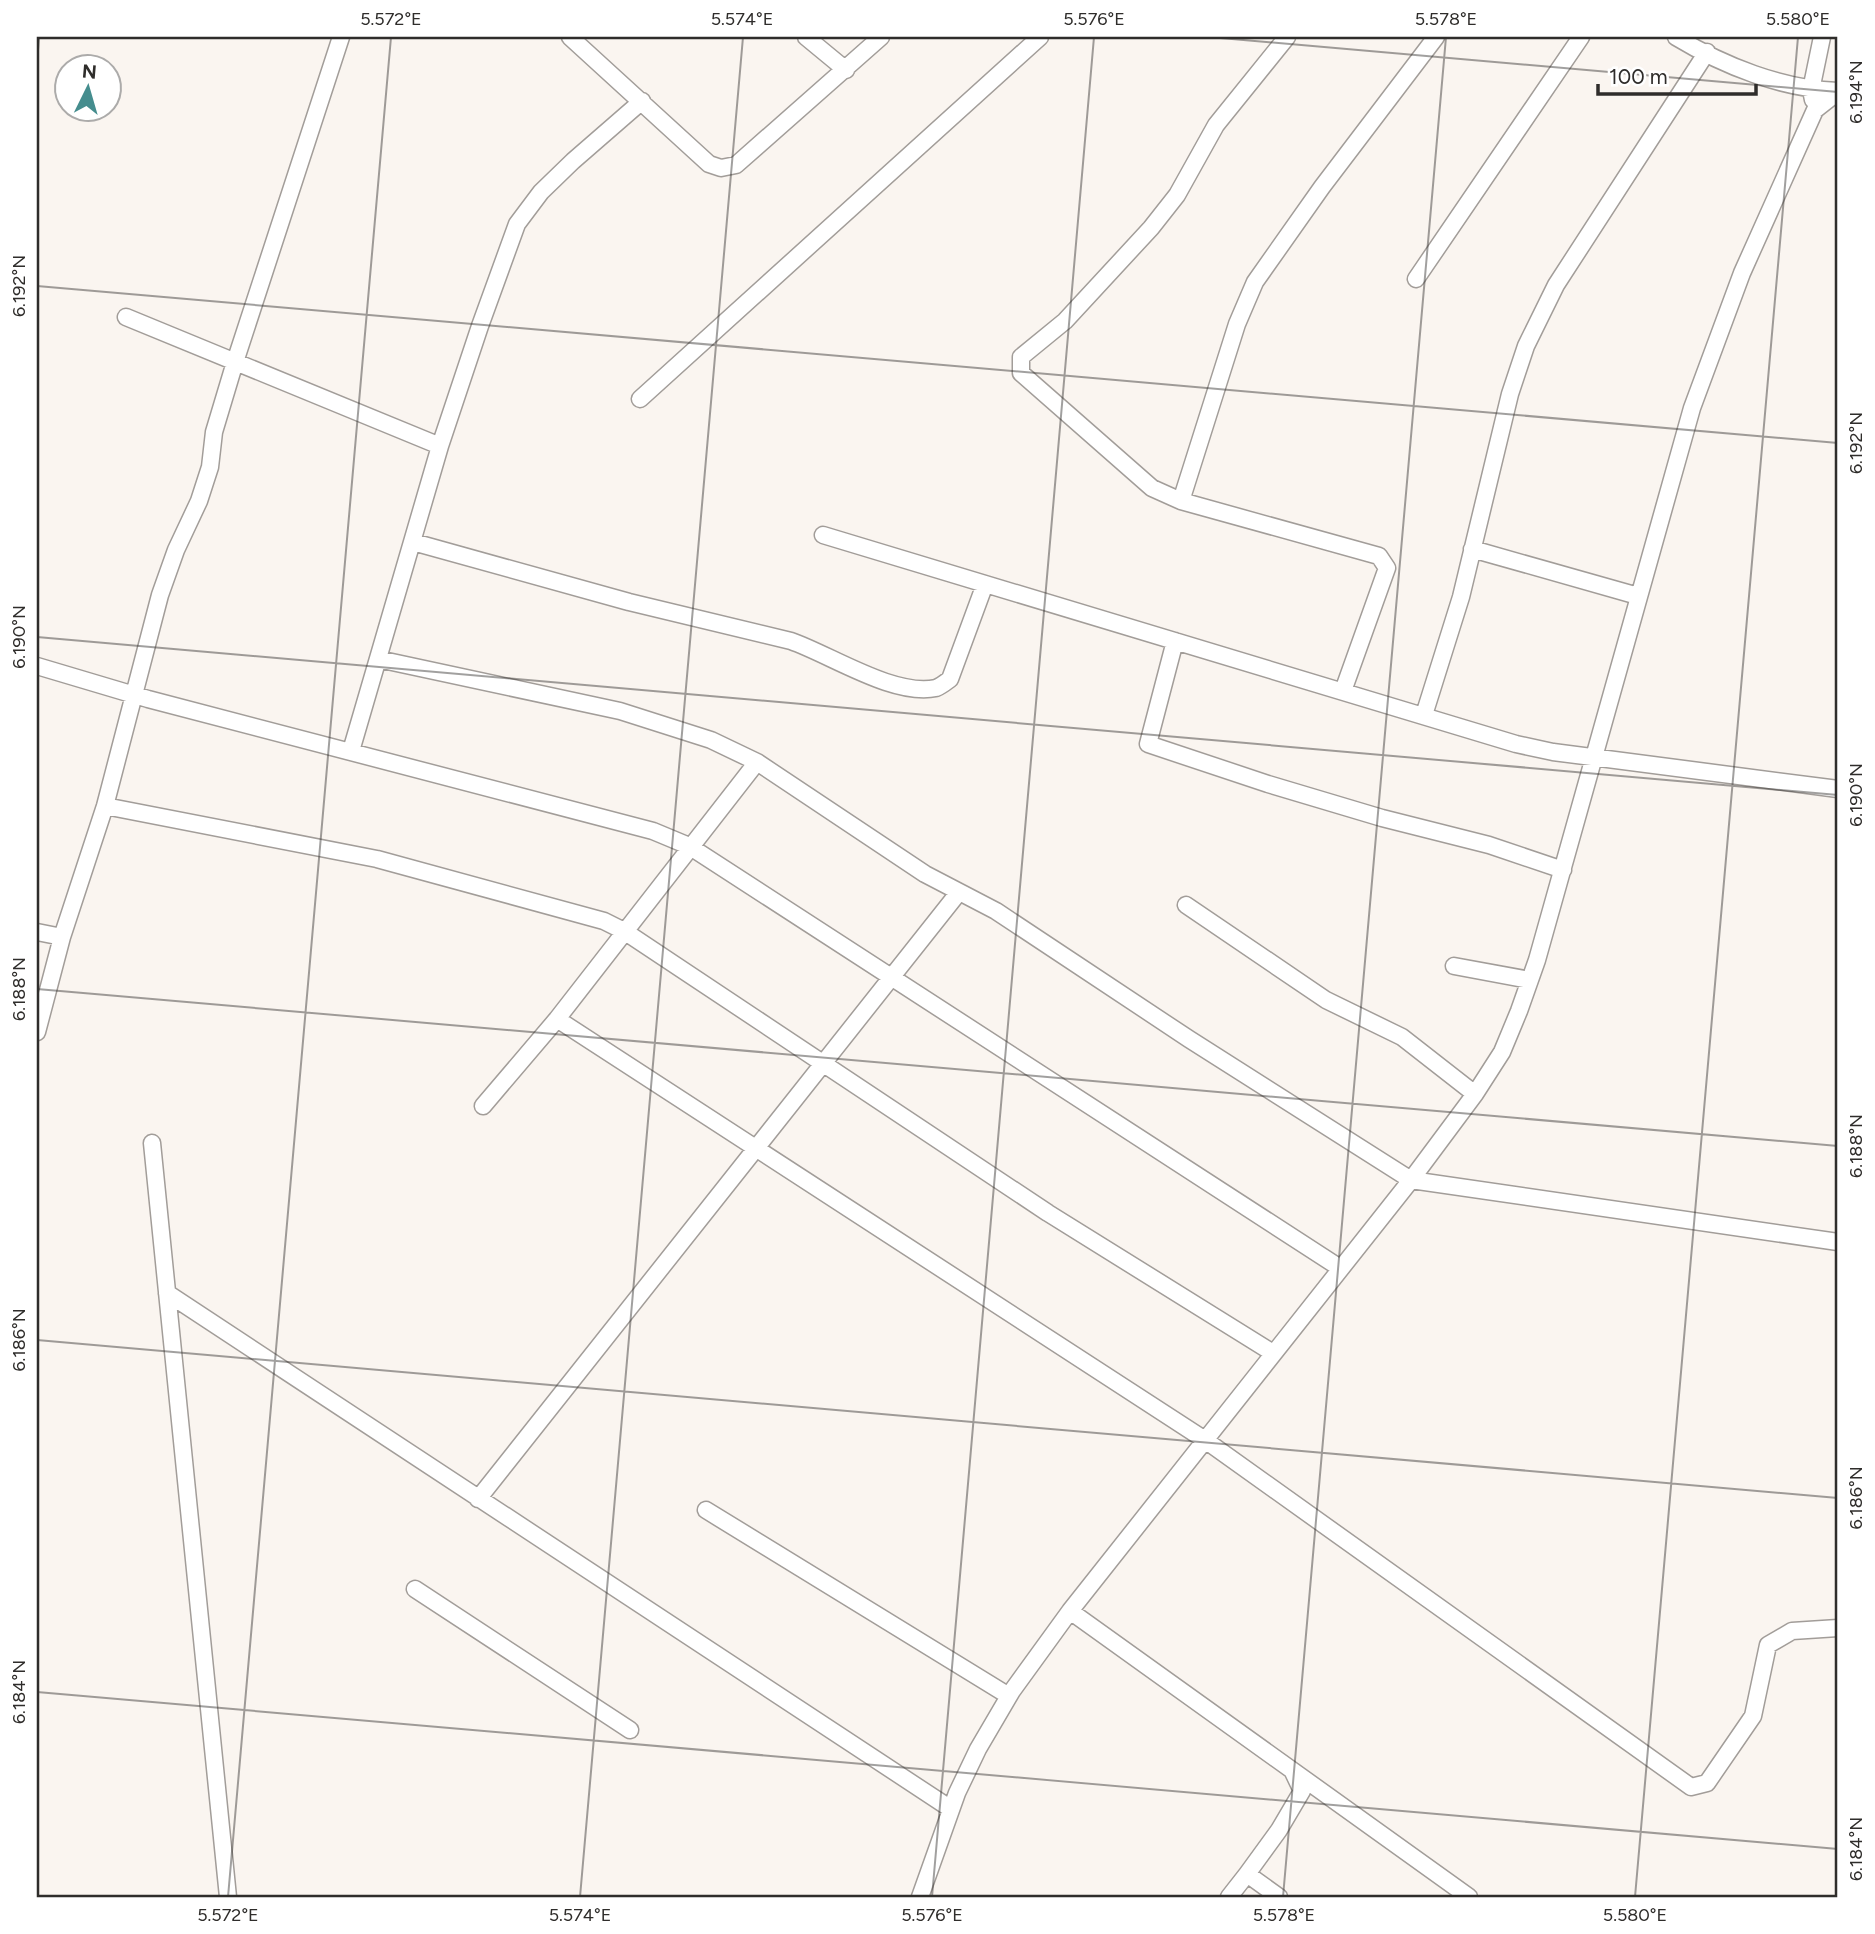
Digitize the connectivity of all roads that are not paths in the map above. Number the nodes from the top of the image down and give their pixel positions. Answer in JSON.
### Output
{"nodes":[{"id":1,"x":341,"y":37,"type":"edge"},
{"id":2,"x":570,"y":37,"type":"edge"},
{"id":3,"x":806,"y":37,"type":"edge"},
{"id":4,"x":881,"y":37,"type":"edge"},
{"id":5,"x":1040,"y":37,"type":"edge"},
{"id":6,"x":1287,"y":37,"type":"edge"},
{"id":7,"x":1436,"y":37,"type":"edge"},
{"id":8,"x":1581,"y":37,"type":"edge"},
{"id":9,"x":1676,"y":37,"type":"edge"},
{"id":10,"x":1822,"y":37,"type":"edge"},
{"id":11,"x":1707,"y":52,"type":"junction"},
{"id":12,"x":846,"y":70,"type":"junction"},
{"id":13,"x":1811,"y":90,"type":"junction"},
{"id":14,"x":1838,"y":92,"type":"edge"},
{"id":15,"x":642,"y":101,"type":"junction"},
{"id":16,"x":1815,"y":110,"type":"junction"},
{"id":17,"x":1416,"y":279,"type":"dead end"},
{"id":18,"x":127,"y":317,"type":"dead end"},
{"id":19,"x":235,"y":362,"type":"junction"},
{"id":20,"x":640,"y":399,"type":"dead end"},
{"id":21,"x":440,"y":446,"type":"junction"},
{"id":22,"x":1181,"y":502,"type":"junction"},
{"id":23,"x":823,"y":535,"type":"dead end"},
{"id":24,"x":413,"y":542,"type":"junction"},
{"id":25,"x":1472,"y":549,"type":"junction"},
{"id":26,"x":985,"y":584,"type":"junction"},
{"id":27,"x":1638,"y":596,"type":"junction"},
{"id":28,"x":1175,"y":641,"type":"junction"},
{"id":29,"x":378,"y":659,"type":"junction"},
{"id":30,"x":37,"y":666,"type":"edge"},
{"id":31,"x":1343,"y":691,"type":"junction"},
{"id":32,"x":135,"y":695,"type":"junction"},
{"id":33,"x":1424,"y":715,"type":"junction"},
{"id":34,"x":351,"y":751,"type":"junction"},
{"id":35,"x":1594,"y":757,"type":"junction"},
{"id":36,"x":757,"y":762,"type":"junction"},
{"id":37,"x":1838,"y":789,"type":"edge"},
{"id":38,"x":105,"y":806,"type":"junction"},
{"id":39,"x":689,"y":846,"type":"junction"},
{"id":40,"x":1563,"y":870,"type":"junction"},
{"id":41,"x":960,"y":892,"type":"junction"},
{"id":42,"x":1186,"y":905,"type":"dead end"},
{"id":43,"x":37,"y":932,"type":"edge"},
{"id":44,"x":624,"y":932,"type":"junction"},
{"id":45,"x":62,"y":937,"type":"junction"},
{"id":46,"x":1454,"y":966,"type":"dead end"},
{"id":47,"x":892,"y":976,"type":"junction"},
{"id":48,"x":1530,"y":980,"type":"junction"},
{"id":49,"x":557,"y":1019,"type":"junction"},
{"id":50,"x":37,"y":1032,"type":"edge"},
{"id":51,"x":823,"y":1064,"type":"junction"},
{"id":52,"x":1475,"y":1094,"type":"junction"},
{"id":53,"x":483,"y":1106,"type":"dead end"},
{"id":54,"x":152,"y":1143,"type":"dead end"},
{"id":55,"x":756,"y":1149,"type":"junction"},
{"id":56,"x":1411,"y":1180,"type":"junction"},
{"id":57,"x":1838,"y":1242,"type":"edge"},
{"id":58,"x":1340,"y":1268,"type":"junction"},
{"id":59,"x":167,"y":1293,"type":"junction"},
{"id":60,"x":1273,"y":1353,"type":"junction"},
{"id":61,"x":1205,"y":1440,"type":"junction"},
{"id":62,"x":478,"y":1499,"type":"junction"},
{"id":63,"x":706,"y":1510,"type":"dead end"},
{"id":64,"x":415,"y":1589,"type":"dead end"},
{"id":65,"x":1070,"y":1611,"type":"junction"},
{"id":66,"x":1838,"y":1628,"type":"edge"},
{"id":67,"x":1009,"y":1696,"type":"junction"},
{"id":68,"x":630,"y":1730,"type":"dead end"},
{"id":69,"x":1292,"y":1770,"type":"junction"},
{"id":70,"x":951,"y":1809,"type":"junction"},
{"id":71,"x":1247,"y":1874,"type":"junction"},
{"id":72,"x":228,"y":1897,"type":"edge"},
{"id":73,"x":920,"y":1897,"type":"edge"},
{"id":74,"x":1229,"y":1897,"type":"edge"},
{"id":75,"x":1279,"y":1897,"type":"edge"},
{"id":76,"x":1469,"y":1897,"type":"edge"}],
"edges":[{"from":1,"to":19,"type":"street"},
{"from":2,"to":15,"type":"street"},
{"from":3,"to":12,"type":"street"},
{"from":4,"to":12,"type":"street"},
{"from":5,"to":20,"type":"street"},
{"from":6,"to":22,"type":"street"},
{"from":7,"to":22,"type":"street"},
{"from":8,"to":17,"type":"street"},
{"from":9,"to":11,"type":"street"},
{"from":10,"to":13,"type":"street"},
{"from":11,"to":13,"type":"street"},
{"from":11,"to":25,"type":"street"},
{"from":12,"to":15,"type":"street"},
{"from":13,"to":14,"type":"street"},
{"from":13,"to":16,"type":"street"},
{"from":14,"to":16,"type":"street"},
{"from":15,"to":21,"type":"street"},
{"from":16,"to":27,"type":"street"},
{"from":18,"to":19,"type":"street"},
{"from":19,"to":21,"type":"street"},
{"from":19,"to":32,"type":"street"},
{"from":21,"to":24,"type":"street"},
{"from":22,"to":31,"type":"street"},
{"from":23,"to":26,"type":"street"},
{"from":24,"to":26,"type":"street"},
{"from":24,"to":29,"type":"street"},
{"from":25,"to":27,"type":"street"},
{"from":25,"to":33,"type":"street"},
{"from":26,"to":28,"type":"street"},
{"from":27,"to":35,"type":"street"},
{"from":28,"to":31,"type":"street"},
{"from":28,"to":40,"type":"street"},
{"from":29,"to":34,"type":"street"},
{"from":29,"to":36,"type":"street"},
{"from":30,"to":32,"type":"street"},
{"from":31,"to":33,"type":"street"},
{"from":32,"to":34,"type":"street"},
{"from":32,"to":38,"type":"street"},
{"from":33,"to":35,"type":"street"},
{"from":34,"to":39,"type":"street"},
{"from":35,"to":37,"type":"street"},
{"from":35,"to":40,"type":"street"},
{"from":36,"to":39,"type":"street"},
{"from":36,"to":41,"type":"street"},
{"from":38,"to":44,"type":"street"},
{"from":38,"to":45,"type":"street"},
{"from":39,"to":44,"type":"street"},
{"from":39,"to":47,"type":"street"},
{"from":40,"to":48,"type":"street"},
{"from":41,"to":47,"type":"street"},
{"from":41,"to":56,"type":"street"},
{"from":42,"to":52,"type":"street"},
{"from":43,"to":45,"type":"street"},
{"from":44,"to":49,"type":"street"},
{"from":44,"to":51,"type":"street"},
{"from":45,"to":50,"type":"street"},
{"from":46,"to":48,"type":"street"},
{"from":47,"to":51,"type":"street"},
{"from":47,"to":58,"type":"street"},
{"from":48,"to":52,"type":"street"},
{"from":49,"to":53,"type":"street"},
{"from":49,"to":55,"type":"street"},
{"from":51,"to":55,"type":"street"},
{"from":51,"to":60,"type":"street"},
{"from":52,"to":56,"type":"street"},
{"from":54,"to":59,"type":"street"},
{"from":55,"to":61,"type":"street"},
{"from":55,"to":62,"type":"street"},
{"from":56,"to":57,"type":"street"},
{"from":56,"to":58,"type":"street"},
{"from":58,"to":60,"type":"street"},
{"from":59,"to":62,"type":"street"},
{"from":59,"to":72,"type":"street"},
{"from":60,"to":61,"type":"street"},
{"from":61,"to":65,"type":"street"},
{"from":61,"to":66,"type":"street"},
{"from":62,"to":70,"type":"street"},
{"from":63,"to":67,"type":"street"},
{"from":64,"to":68,"type":"street"},
{"from":65,"to":67,"type":"street"},
{"from":65,"to":69,"type":"street"},
{"from":67,"to":70,"type":"street"},
{"from":69,"to":71,"type":"street"},
{"from":69,"to":76,"type":"street"},
{"from":70,"to":73,"type":"street"},
{"from":71,"to":74,"type":"street"},
{"from":71,"to":75,"type":"street"}]}
